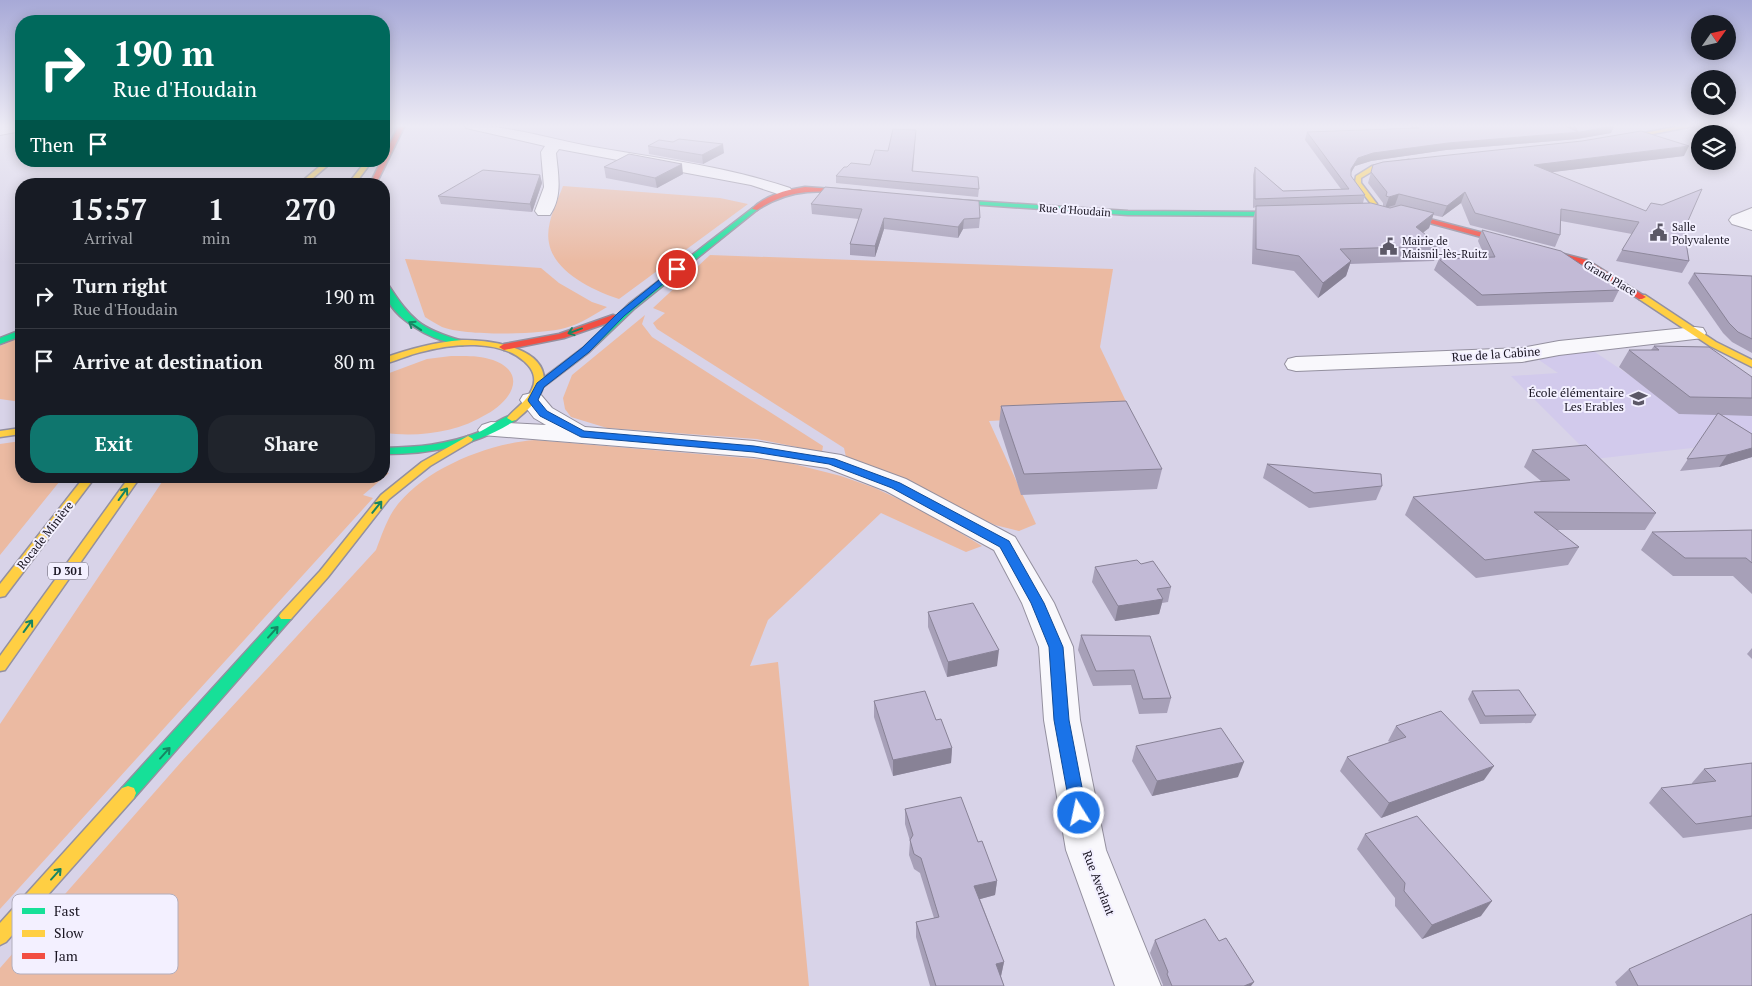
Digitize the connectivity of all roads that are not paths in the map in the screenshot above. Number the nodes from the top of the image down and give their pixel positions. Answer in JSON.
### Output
{"nodes":[{"id":1,"x":550,"y":171,"type":"edge"},
{"id":2,"x":701,"y":171,"type":"edge"},
{"id":3,"x":1362,"y":171,"type":"edge"},
{"id":4,"x":784,"y":191,"type":"junction"},
{"id":5,"x":869,"y":194,"type":"edge"},
{"id":6,"x":925,"y":199,"type":"edge"},
{"id":7,"x":544,"y":211,"type":"dead end"},
{"id":8,"x":1304,"y":213,"type":"edge"},
{"id":9,"x":1752,"y":213,"type":"edge"},
{"id":10,"x":1752,"y":225,"type":"edge"},
{"id":11,"x":390,"y":296,"type":"edge"},
{"id":12,"x":621,"y":315,"type":"junction"},
{"id":13,"x":1695,"y":333,"type":"junction"},
{"id":14,"x":15,"y":335,"type":"edge"},
{"id":15,"x":0,"y":341,"type":"edge"},
{"id":16,"x":460,"y":343,"type":"junction"},
{"id":17,"x":504,"y":346,"type":"junction"},
{"id":18,"x":390,"y":359,"type":"edge"},
{"id":19,"x":1296,"y":364,"type":"dead end"},
{"id":20,"x":1752,"y":364,"type":"edge"},
{"id":21,"x":536,"y":393,"type":"junction"},
{"id":22,"x":492,"y":430,"type":"junction"},
{"id":23,"x":15,"y":432,"type":"edge"},
{"id":24,"x":0,"y":434,"type":"edge"},
{"id":25,"x":581,"y":434,"type":"junction"},
{"id":26,"x":468,"y":439,"type":"junction"},
{"id":27,"x":390,"y":450,"type":"edge"},
{"id":28,"x":86,"y":483,"type":"edge"},
{"id":29,"x":131,"y":483,"type":"edge"},
{"id":30,"x":0,"y":593,"type":"edge"},
{"id":31,"x":0,"y":666,"type":"edge"},
{"id":32,"x":38,"y":894,"type":"edge"},
{"id":33,"x":12,"y":923,"type":"edge"},
{"id":34,"x":0,"y":936,"type":"edge"},
{"id":35,"x":1138,"y":986,"type":"edge"}],
"edges":[{"from":1,"to":7,"type":"street"},
{"from":2,"to":4,"type":"street"},
{"from":3,"to":13,"type":"main road","name":"Grand Place"},
{"from":4,"to":5,"type":"main road"},
{"from":4,"to":12,"type":"main road"},
{"from":6,"to":8,"type":"main road","name":"Rue d'Houdain"},
{"from":9,"to":10,"type":"street"},
{"from":16,"to":11,"type":"main road","one_way":true},
{"from":12,"to":17,"type":"main road","one_way":true},
{"from":12,"to":21,"type":"main road"},
{"from":13,"to":19,"type":"street","name":"Rue de la Cabine"},
{"from":13,"to":20,"type":"main road","name":"Grand Place"},
{"from":14,"to":15,"type":"main road"},
{"from":16,"to":17,"type":"main road"},
{"from":16,"to":18,"type":"main road"},
{"from":17,"to":21,"type":"main road"},
{"from":21,"to":22,"type":"main road"},
{"from":21,"to":25,"type":"street","name":"Rue Averlant"},
{"from":22,"to":25,"type":"street","name":"Rue Averlant"},
{"from":22,"to":26,"type":"main road"},
{"from":23,"to":24,"type":"main road"},
{"from":25,"to":35,"type":"street","name":"Rue Averlant"},
{"from":26,"to":27,"type":"main road"},
{"from":32,"to":26,"type":"main road","one_way":true},
{"from":28,"to":30,"type":"main road","name":"Rocade Minière"},
{"from":31,"to":29,"type":"main road","number":"D 301","one_way":true},
{"from":34,"to":33,"type":"main road","one_way":true}]}
